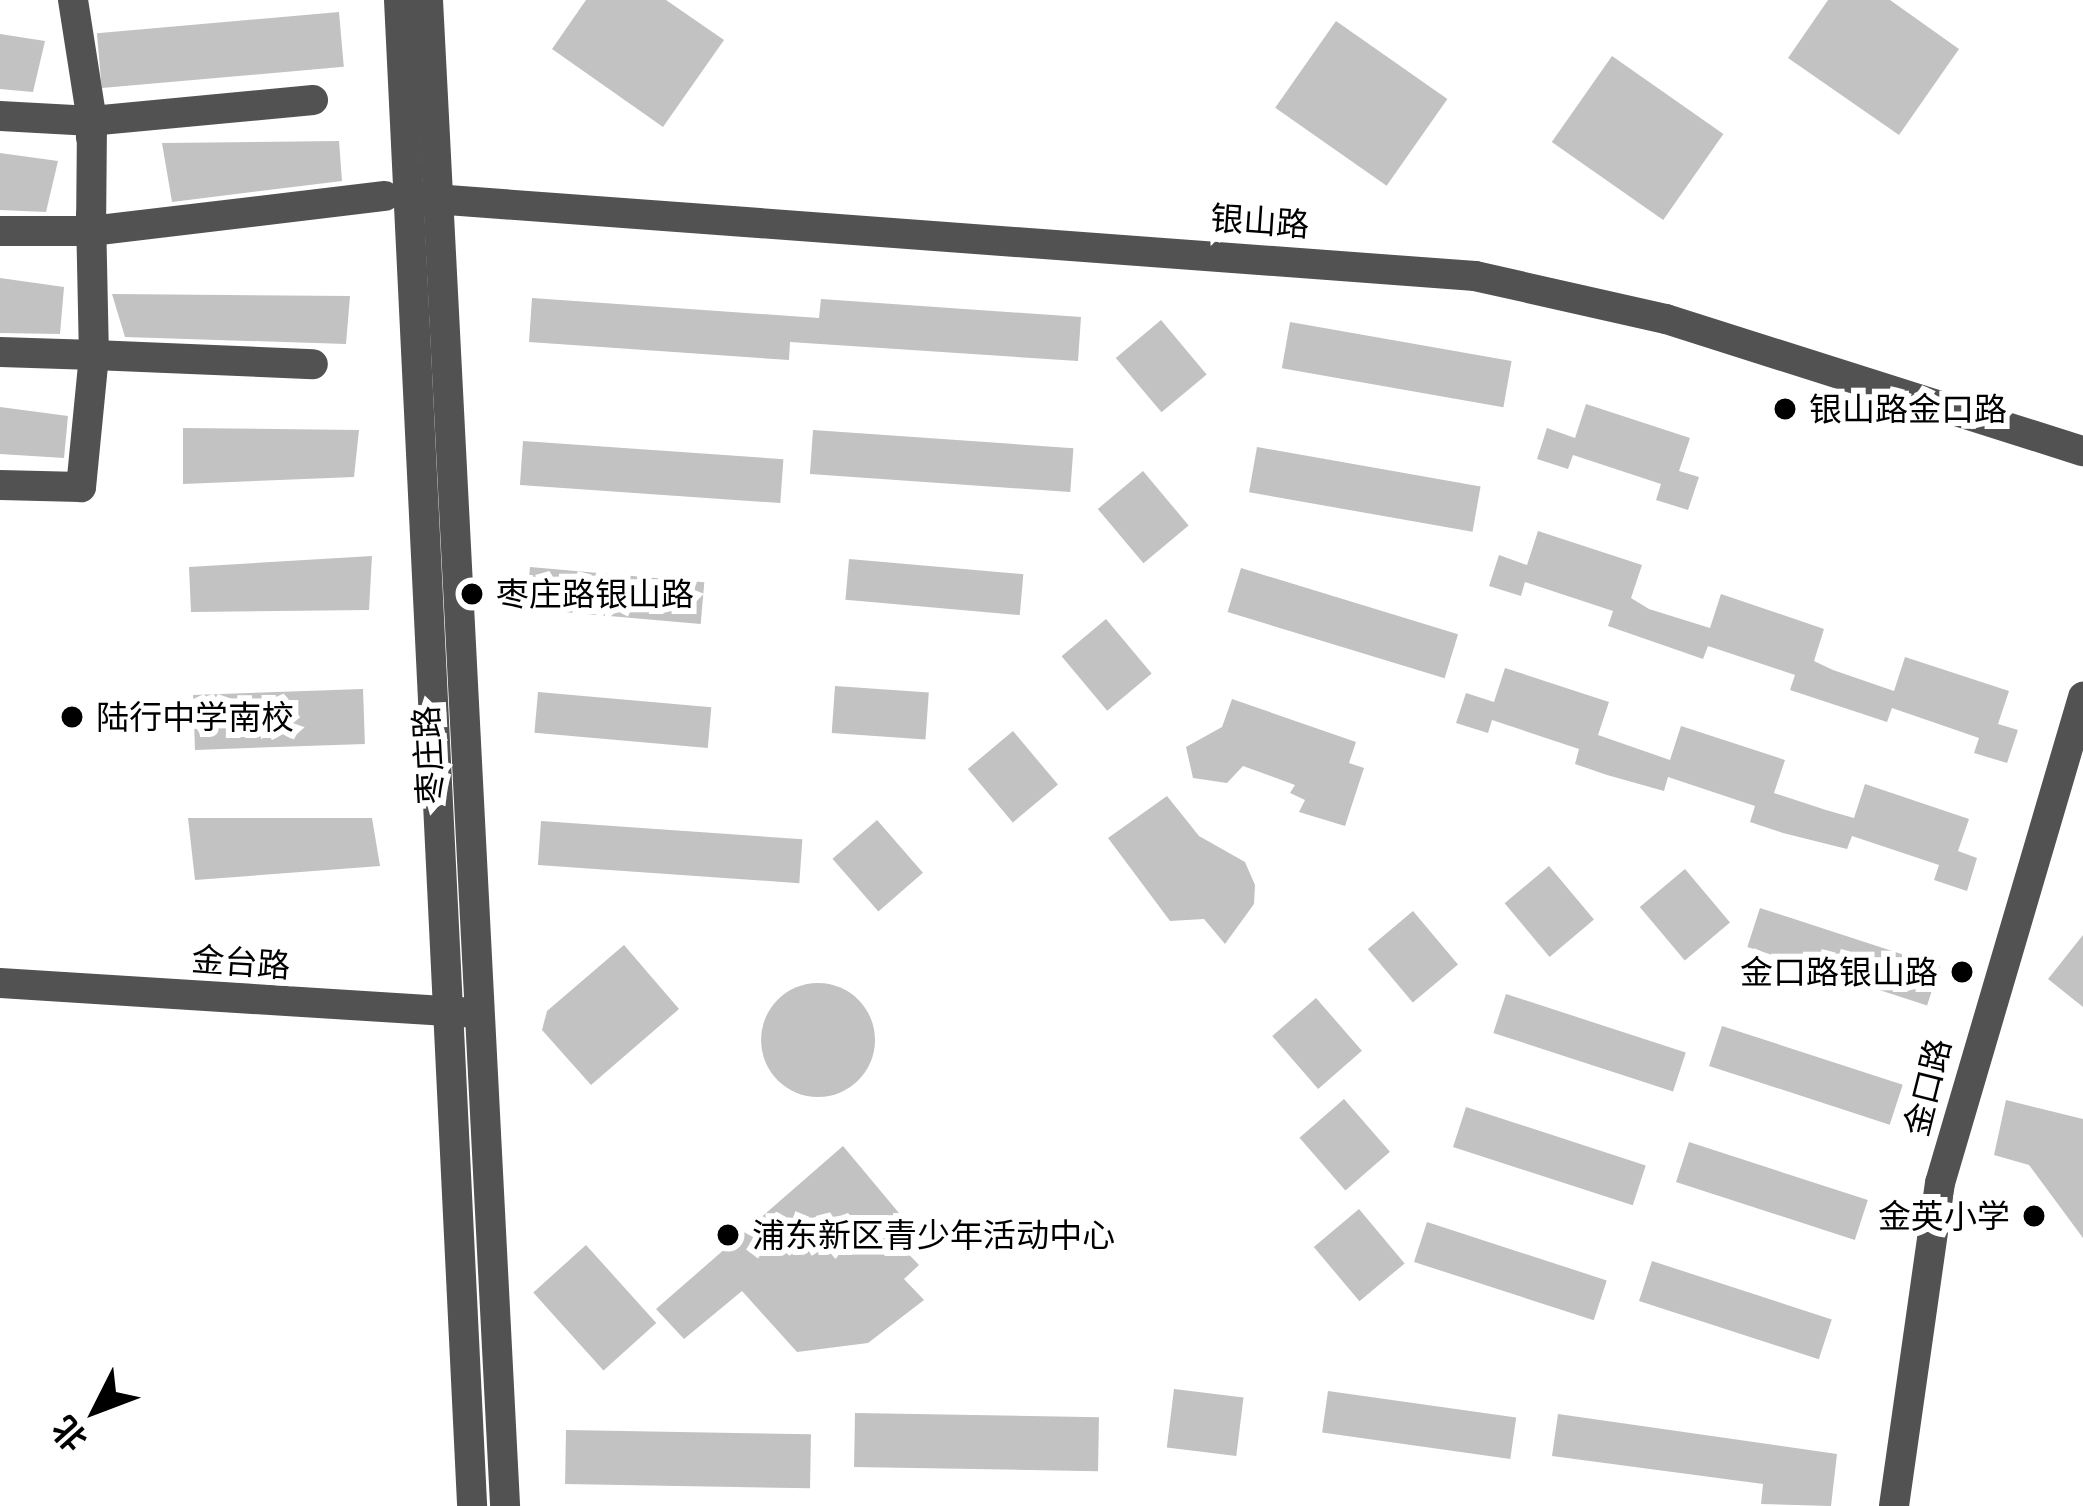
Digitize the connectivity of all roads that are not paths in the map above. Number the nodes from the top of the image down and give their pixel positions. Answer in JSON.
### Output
{"nodes":[{"id":1,"x":73,"y":0,"type":"edge"},
{"id":2,"x":399,"y":0,"type":"edge"},
{"id":3,"x":428,"y":0,"type":"edge"},
{"id":4,"x":314,"y":100,"type":"dead end"},
{"id":5,"x":0,"y":116,"type":"edge"},
{"id":6,"x":92,"y":121,"type":"junction"},
{"id":7,"x":410,"y":197,"type":"junction"},
{"id":8,"x":0,"y":231,"type":"edge"},
{"id":9,"x":91,"y":231,"type":"junction"},
{"id":10,"x":0,"y":352,"type":"edge"},
{"id":11,"x":94,"y":356,"type":"junction"},
{"id":12,"x":314,"y":364,"type":"dead end"},
{"id":13,"x":2083,"y":451,"type":"edge"},
{"id":14,"x":0,"y":485,"type":"edge"},
{"id":15,"x":2083,"y":698,"type":"edge"},
{"id":16,"x":0,"y":983,"type":"edge"},
{"id":17,"x":447,"y":1011,"type":"junction"},
{"id":18,"x":478,"y":1012,"type":"junction"},
{"id":19,"x":472,"y":1506,"type":"edge"},
{"id":20,"x":505,"y":1506,"type":"edge"},
{"id":21,"x":1894,"y":1506,"type":"edge"}],
"edges":[{"from":1,"to":6,"type":"street"},
{"from":2,"to":7,"type":"street","name":"枣庄路"},
{"from":3,"to":7,"type":"street","name":"枣庄路"},
{"from":4,"to":6,"type":"street"},
{"from":5,"to":6,"type":"street"},
{"from":6,"to":9,"type":"street"},
{"from":7,"to":9,"type":"street","name":"银山路"},
{"from":7,"to":13,"type":"street","name":"银山路"},
{"from":7,"to":17,"type":"street","name":"枣庄路"},
{"from":7,"to":18,"type":"street","name":"枣庄路"},
{"from":8,"to":9,"type":"street","name":"银山路"},
{"from":9,"to":11,"type":"street"},
{"from":10,"to":11,"type":"street"},
{"from":11,"to":12,"type":"street"},
{"from":11,"to":14,"type":"street"},
{"from":15,"to":21,"type":"street","name":"金口路"},
{"from":16,"to":17,"type":"street","name":"金台路"},
{"from":17,"to":18,"type":"street","name":"金台路"},
{"from":17,"to":19,"type":"street","name":"枣庄路"},
{"from":18,"to":20,"type":"street","name":"枣庄路"}]}
